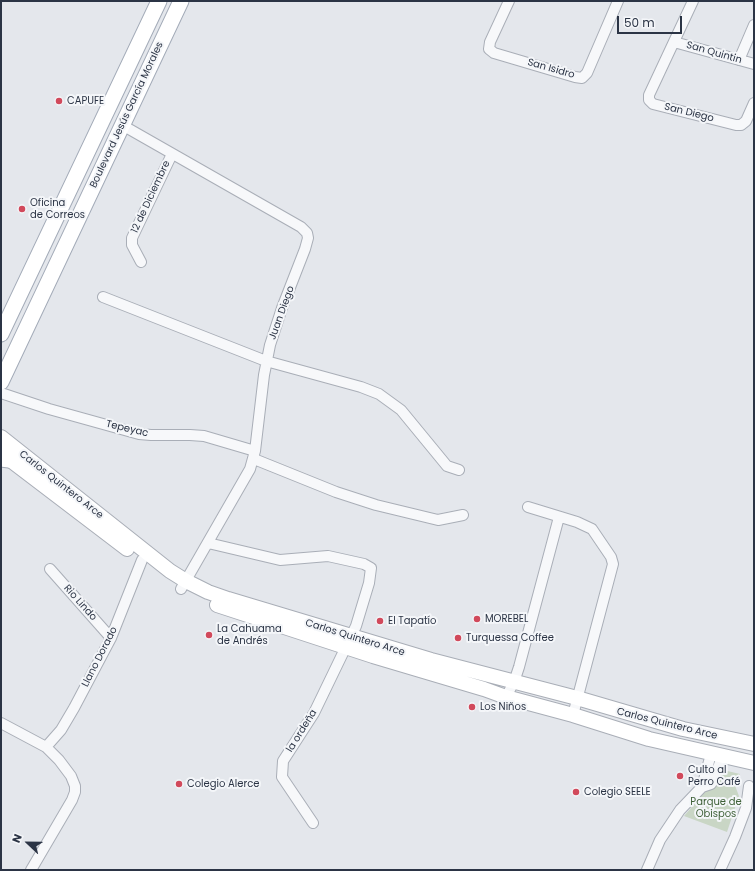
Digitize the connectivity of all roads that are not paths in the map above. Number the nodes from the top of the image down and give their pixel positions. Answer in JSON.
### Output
{"nodes":[{"id":1,"x":159,"y":1,"type":"edge"},
{"id":2,"x":181,"y":1,"type":"edge"},
{"id":3,"x":509,"y":1,"type":"edge"},
{"id":4,"x":693,"y":1,"type":"edge"},
{"id":5,"x":615,"y":2,"type":"edge"},
{"id":6,"x":754,"y":25,"type":"edge"},
{"id":7,"x":674,"y":42,"type":"junction"},
{"id":8,"x":739,"y":60,"type":"junction"},
{"id":9,"x":754,"y":64,"type":"edge"},
{"id":10,"x":754,"y":103,"type":"edge"},
{"id":11,"x":122,"y":125,"type":"junction"},
{"id":12,"x":172,"y":154,"type":"junction"},
{"id":13,"x":141,"y":262,"type":"dead end"},
{"id":14,"x":103,"y":297,"type":"dead end"},
{"id":15,"x":1,"y":334,"type":"edge"},
{"id":16,"x":266,"y":361,"type":"junction"},
{"id":17,"x":1,"y":382,"type":"edge"},
{"id":18,"x":1,"y":393,"type":"edge"},
{"id":19,"x":1,"y":438,"type":"edge"},
{"id":20,"x":255,"y":455,"type":"junction"},
{"id":21,"x":4,"y":457,"type":"edge"},
{"id":22,"x":459,"y":470,"type":"dead end"},
{"id":23,"x":72,"y":501,"type":"junction"},
{"id":24,"x":528,"y":507,"type":"dead end"},
{"id":25,"x":463,"y":515,"type":"dead end"},
{"id":26,"x":559,"y":517,"type":"junction"},
{"id":27,"x":208,"y":543,"type":"junction"},
{"id":28,"x":142,"y":560,"type":"junction"},
{"id":29,"x":50,"y":569,"type":"dead end"},
{"id":30,"x":184,"y":585,"type":"junction"},
{"id":31,"x":111,"y":638,"type":"junction"},
{"id":32,"x":348,"y":642,"type":"junction"},
{"id":33,"x":514,"y":682,"type":"junction"},
{"id":34,"x":506,"y":697,"type":"junction"},
{"id":35,"x":577,"y":698,"type":"junction"},
{"id":36,"x":573,"y":715,"type":"junction"},
{"id":37,"x":1,"y":723,"type":"edge"},
{"id":38,"x":754,"y":744,"type":"edge"},
{"id":39,"x":46,"y":747,"type":"junction"},
{"id":40,"x":717,"y":760,"type":"junction"},
{"id":41,"x":754,"y":763,"type":"edge"},
{"id":42,"x":749,"y":786,"type":"dead end"},
{"id":43,"x":702,"y":787,"type":"junction"},
{"id":44,"x":313,"y":823,"type":"dead end"},
{"id":45,"x":31,"y":870,"type":"edge"},
{"id":46,"x":647,"y":870,"type":"edge"},
{"id":47,"x":720,"y":870,"type":"edge"}],
"edges":[{"from":1,"to":15,"type":"main road","name":"Boulevard Jesús García Morales"},
{"from":2,"to":11,"type":"main road","name":"Boulevard Jesús García Morales"},
{"from":3,"to":5,"type":"street","name":"San Isidro"},
{"from":4,"to":7,"type":"street","name":"San Diego"},
{"from":6,"to":8,"type":"street"},
{"from":7,"to":8,"type":"street","name":"San Quintin"},
{"from":7,"to":10,"type":"street","name":"San Diego"},
{"from":8,"to":9,"type":"street","name":"San Quintin"},
{"from":11,"to":12,"type":"street","name":"Juan Diego"},
{"from":11,"to":17,"type":"main road","name":"Boulevard Jesús García Morales"},
{"from":12,"to":13,"type":"street","name":"12 de Diciembre"},
{"from":12,"to":16,"type":"street","name":"Juan Diego"},
{"from":14,"to":16,"type":"street"},
{"from":16,"to":20,"type":"street","name":"Juan Diego"},
{"from":16,"to":22,"type":"street"},
{"from":18,"to":20,"type":"street","name":"Tepeyac"},
{"from":19,"to":23,"type":"main road","name":"Carlos Quintero Arce"},
{"from":20,"to":25,"type":"street","name":"Tepeyac"},
{"from":20,"to":27,"type":"street","name":"Juan Diego"},
{"from":21,"to":23,"type":"main road","name":"Carlos Quintero Arce"},
{"from":23,"to":28,"type":"main road","name":"Carlos Quintero Arce"},
{"from":23,"to":30,"type":"main road","name":"Carlos Quintero Arce"},
{"from":24,"to":26,"type":"street"},
{"from":26,"to":33,"type":"street"},
{"from":26,"to":35,"type":"street"},
{"from":27,"to":30,"type":"street","name":"Juan Diego"},
{"from":27,"to":32,"type":"street","name":"la ordeña"},
{"from":28,"to":30,"type":"main road","name":"Carlos Quintero Arce"},
{"from":28,"to":31,"type":"street","name":"Llano Dorado"},
{"from":29,"to":31,"type":"street","name":"Rio Lindo"},
{"from":30,"to":32,"type":"main road","name":"Carlos Quintero Arce"},
{"from":31,"to":39,"type":"street","name":"Llano Dorado"},
{"from":32,"to":33,"type":"main road","name":"Carlos Quintero Arce"},
{"from":32,"to":34,"type":"main road","name":"Carlos Quintero Arce"},
{"from":32,"to":44,"type":"street","name":"la ordeña"},
{"from":33,"to":34,"type":"street"},
{"from":33,"to":35,"type":"main road","name":"Carlos Quintero Arce"},
{"from":34,"to":36,"type":"main road","name":"Carlos Quintero Arce"},
{"from":35,"to":36,"type":"street"},
{"from":35,"to":38,"type":"main road","name":"Carlos Quintero Arce"},
{"from":36,"to":40,"type":"main road","name":"Carlos Quintero Arce"},
{"from":37,"to":39,"type":"street"},
{"from":39,"to":45,"type":"street"},
{"from":40,"to":41,"type":"main road","name":"Carlos Quintero Arce"},
{"from":40,"to":43,"type":"street"},
{"from":40,"to":43,"type":"street"},
{"from":42,"to":47,"type":"street"},
{"from":43,"to":46,"type":"street"}]}
